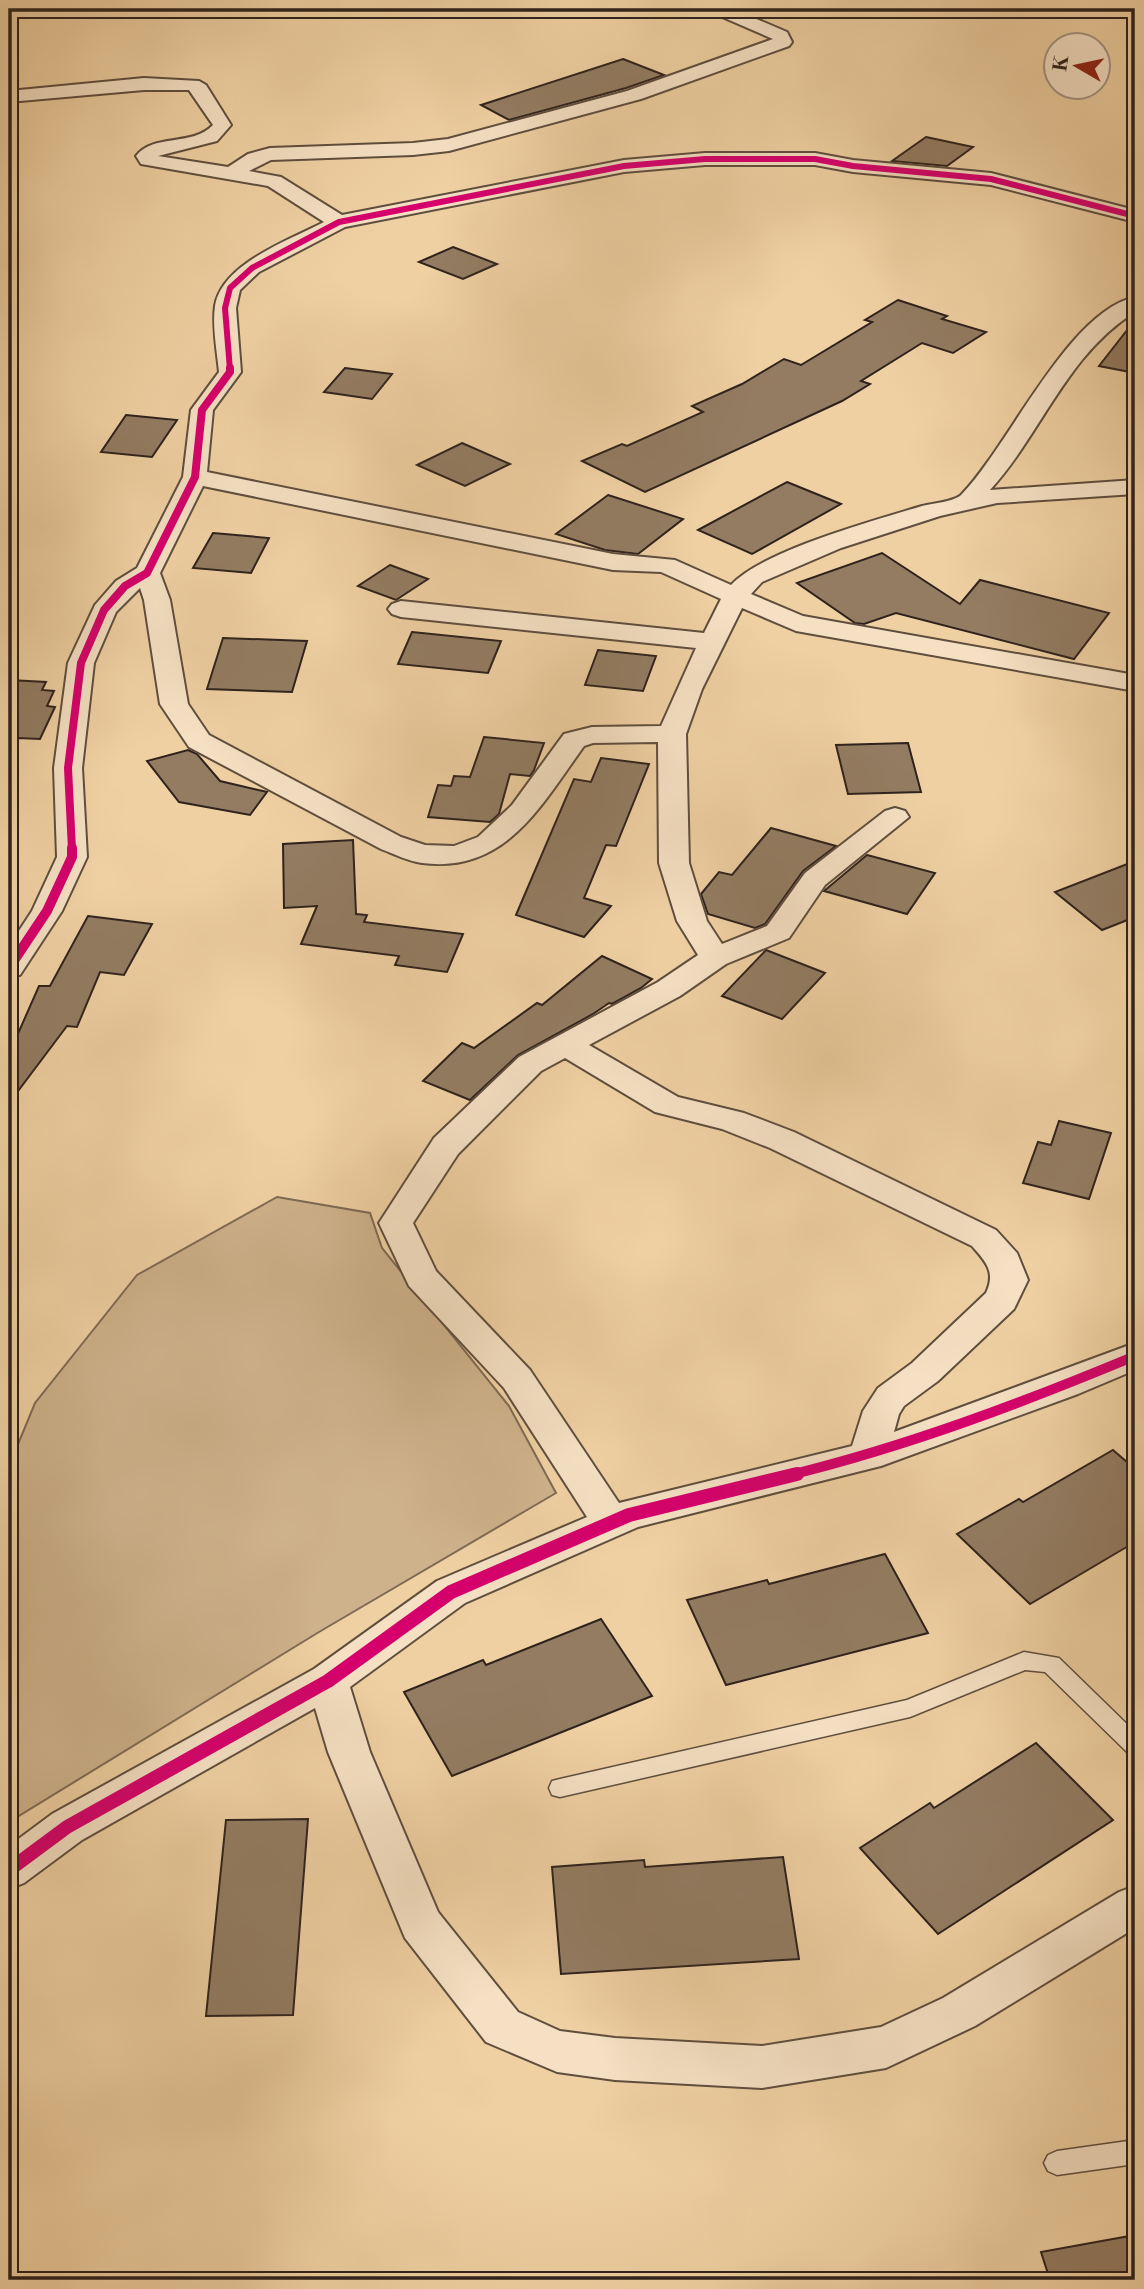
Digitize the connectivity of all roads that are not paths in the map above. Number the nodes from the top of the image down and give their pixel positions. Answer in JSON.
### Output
{"nodes":[{"id":1,"x":719,"y":9,"type":"edge"},
{"id":2,"x":9,"y":96,"type":"edge"},
{"id":3,"x":233,"y":173,"type":"junction"},
{"id":4,"x":1135,"y":216,"type":"edge"},
{"id":5,"x":339,"y":222,"type":"junction"},
{"id":6,"x":1135,"y":303,"type":"edge"},
{"id":7,"x":195,"y":478,"type":"junction"},
{"id":8,"x":1135,"y":487,"type":"edge"},
{"id":9,"x":969,"y":502,"type":"junction"},
{"id":10,"x":147,"y":573,"type":"junction"},
{"id":11,"x":736,"y":596,"type":"junction"},
{"id":12,"x":401,"y":609,"type":"dead end"},
{"id":13,"x":714,"y":642,"type":"junction"},
{"id":14,"x":1135,"y":683,"type":"edge"},
{"id":15,"x":672,"y":734,"type":"junction"},
{"id":16,"x":895,"y":817,"type":"dead end"},
{"id":17,"x":715,"y":957,"type":"junction"},
{"id":18,"x":9,"y":968,"type":"edge"},
{"id":19,"x":564,"y":1045,"type":"junction"},
{"id":20,"x":1135,"y":1356,"type":"edge"},
{"id":21,"x":868,"y":1456,"type":"junction"},
{"id":22,"x":612,"y":1523,"type":"junction"},
{"id":23,"x":328,"y":1681,"type":"junction"},
{"id":24,"x":1135,"y":1746,"type":"edge"},
{"id":25,"x":560,"y":1788,"type":"dead end"},
{"id":26,"x":9,"y":1870,"type":"edge"},
{"id":27,"x":1135,"y":1906,"type":"edge"},
{"id":28,"x":1135,"y":2152,"type":"edge"},
{"id":29,"x":1057,"y":2163,"type":"dead end"}],
"edges":[{"from":1,"to":3,"type":"street"},
{"from":2,"to":3,"type":"street"},
{"from":3,"to":5,"type":"street"},
{"from":4,"to":5,"type":"street"},
{"from":5,"to":7,"type":"street"},
{"from":6,"to":9,"type":"street"},
{"from":7,"to":10,"type":"street"},
{"from":7,"to":11,"type":"street"},
{"from":8,"to":9,"type":"street"},
{"from":9,"to":11,"type":"street"},
{"from":10,"to":15,"type":"street"},
{"from":10,"to":18,"type":"street"},
{"from":11,"to":13,"type":"street"},
{"from":11,"to":14,"type":"street"},
{"from":12,"to":13,"type":"street"},
{"from":13,"to":15,"type":"street"},
{"from":15,"to":17,"type":"street"},
{"from":16,"to":17,"type":"street"},
{"from":17,"to":19,"type":"street"},
{"from":19,"to":21,"type":"street"},
{"from":19,"to":22,"type":"street"},
{"from":20,"to":21,"type":"street"},
{"from":21,"to":22,"type":"street"},
{"from":22,"to":23,"type":"street"},
{"from":23,"to":26,"type":"street"},
{"from":23,"to":27,"type":"street"},
{"from":24,"to":25,"type":"lane"},
{"from":28,"to":29,"type":"lane"}]}
